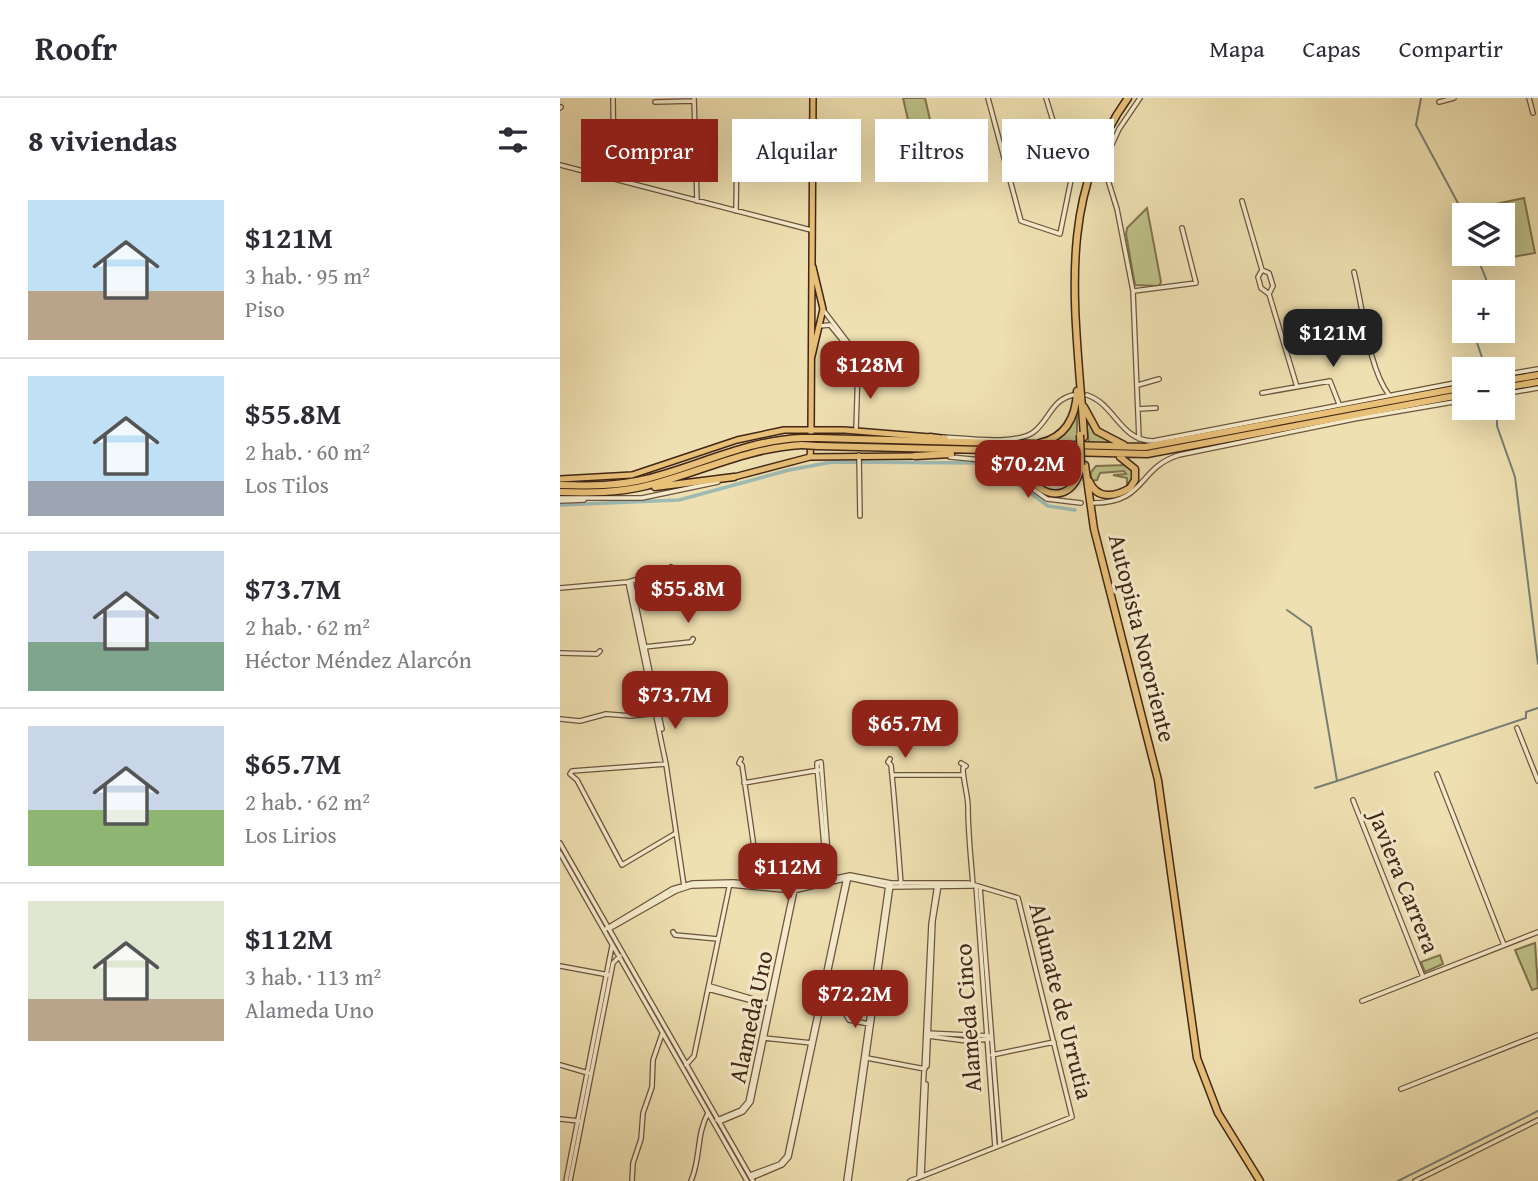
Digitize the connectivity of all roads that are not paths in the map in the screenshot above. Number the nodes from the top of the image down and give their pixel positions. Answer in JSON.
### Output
{"nodes":[{"id":1,"x":613,"y":98,"type":"edge"},
{"id":2,"x":813,"y":98,"type":"edge"},
{"id":3,"x":988,"y":98,"type":"edge"},
{"id":4,"x":1046,"y":98,"type":"edge"},
{"id":5,"x":1126,"y":98,"type":"edge"},
{"id":6,"x":1140,"y":98,"type":"edge"},
{"id":7,"x":1454,"y":98,"type":"edge"},
{"id":8,"x":1530,"y":98,"type":"edge"},
{"id":9,"x":694,"y":100,"type":"edge"},
{"id":10,"x":655,"y":102,"type":"dead end"},
{"id":11,"x":1439,"y":102,"type":"dead end"},
{"id":12,"x":1533,"y":113,"type":"dead end"},
{"id":13,"x":614,"y":119,"type":"edge"},
{"id":14,"x":695,"y":119,"type":"edge"},
{"id":15,"x":560,"y":165,"type":"edge"},
{"id":16,"x":581,"y":170,"type":"edge"},
{"id":17,"x":626,"y":182,"type":"edge"},
{"id":18,"x":697,"y":182,"type":"edge"},
{"id":19,"x":736,"y":182,"type":"edge"},
{"id":20,"x":697,"y":201,"type":"junction"},
{"id":21,"x":1243,"y":205,"type":"dead end"},
{"id":22,"x":736,"y":211,"type":"junction"},
{"id":23,"x":1182,"y":228,"type":"dead end"},
{"id":24,"x":811,"y":230,"type":"junction"},
{"id":25,"x":811,"y":254,"type":"junction"},
{"id":26,"x":1262,"y":270,"type":"junction"},
{"id":27,"x":1354,"y":272,"type":"dead end"},
{"id":28,"x":1133,"y":291,"type":"junction"},
{"id":29,"x":810,"y":294,"type":"junction"},
{"id":30,"x":819,"y":294,"type":"junction"},
{"id":31,"x":1269,"y":294,"type":"junction"},
{"id":32,"x":823,"y":309,"type":"junction"},
{"id":33,"x":810,"y":322,"type":"junction"},
{"id":34,"x":819,"y":326,"type":"junction"},
{"id":35,"x":856,"y":353,"type":"junction"},
{"id":36,"x":848,"y":354,"type":"junction"},
{"id":37,"x":810,"y":362,"type":"junction"},
{"id":38,"x":858,"y":367,"type":"junction"},
{"id":39,"x":851,"y":368,"type":"junction"},
{"id":40,"x":1538,"y":369,"type":"edge"},
{"id":41,"x":1515,"y":373,"type":"edge"},
{"id":42,"x":856,"y":374,"type":"junction"},
{"id":43,"x":1538,"y":375,"type":"edge"},
{"id":44,"x":1515,"y":378,"type":"edge"},
{"id":45,"x":1159,"y":379,"type":"dead end"},
{"id":46,"x":1538,"y":382,"type":"edge"},
{"id":47,"x":1452,"y":383,"type":"edge"},
{"id":48,"x":1138,"y":385,"type":"junction"},
{"id":49,"x":1515,"y":386,"type":"edge"},
{"id":50,"x":1297,"y":387,"type":"junction"},
{"id":51,"x":1538,"y":388,"type":"edge"},
{"id":52,"x":1452,"y":389,"type":"edge"},
{"id":53,"x":1515,"y":392,"type":"edge"},
{"id":54,"x":1262,"y":393,"type":"dead end"},
{"id":55,"x":1389,"y":394,"type":"junction"},
{"id":56,"x":1080,"y":395,"type":"junction"},
{"id":57,"x":1452,"y":397,"type":"edge"},
{"id":58,"x":1452,"y":402,"type":"edge"},
{"id":59,"x":1339,"y":404,"type":"junction"},
{"id":60,"x":1156,"y":408,"type":"dead end"},
{"id":61,"x":1138,"y":409,"type":"junction"},
{"id":62,"x":811,"y":430,"type":"junction"},
{"id":63,"x":858,"y":430,"type":"junction"},
{"id":64,"x":930,"y":437,"type":"junction"},
{"id":65,"x":1139,"y":439,"type":"junction"},
{"id":66,"x":802,"y":442,"type":"junction"},
{"id":67,"x":1024,"y":445,"type":"junction"},
{"id":68,"x":1137,"y":447,"type":"junction"},
{"id":69,"x":977,"y":448,"type":"junction"},
{"id":70,"x":1055,"y":454,"type":"junction"},
{"id":71,"x":859,"y":455,"type":"junction"},
{"id":72,"x":1115,"y":455,"type":"junction"},
{"id":73,"x":915,"y":456,"type":"junction"},
{"id":74,"x":810,"y":457,"type":"junction"},
{"id":75,"x":1083,"y":465,"type":"junction"},
{"id":76,"x":1086,"y":473,"type":"junction"},
{"id":77,"x":734,"y":477,"type":"junction"},
{"id":78,"x":560,"y":479,"type":"edge"},
{"id":79,"x":560,"y":485,"type":"edge"},
{"id":80,"x":629,"y":490,"type":"junction"},
{"id":81,"x":560,"y":492,"type":"edge"},
{"id":82,"x":560,"y":499,"type":"edge"},
{"id":83,"x":1081,"y":503,"type":"dead end"},
{"id":84,"x":1093,"y":503,"type":"dead end"},
{"id":85,"x":860,"y":516,"type":"dead end"},
{"id":86,"x":668,"y":571,"type":"dead end"},
{"id":87,"x":630,"y":581,"type":"junction"},
{"id":88,"x":560,"y":588,"type":"edge"},
{"id":89,"x":688,"y":640,"type":"dead end"},
{"id":90,"x":644,"y":647,"type":"junction"},
{"id":91,"x":594,"y":652,"type":"dead end"},
{"id":92,"x":560,"y":653,"type":"edge"},
{"id":93,"x":705,"y":708,"type":"dead end"},
{"id":94,"x":657,"y":711,"type":"junction"},
{"id":95,"x":560,"y":719,"type":"edge"},
{"id":96,"x":1517,"y":728,"type":"dead end"},
{"id":97,"x":667,"y":764,"type":"junction"},
{"id":98,"x":742,"y":765,"type":"dead end"},
{"id":99,"x":891,"y":765,"type":"dead end"},
{"id":100,"x":963,"y":768,"type":"dead end"},
{"id":101,"x":582,"y":773,"type":"junction"},
{"id":102,"x":1437,"y":774,"type":"dead end"},
{"id":103,"x":892,"y":775,"type":"junction"},
{"id":104,"x":963,"y":775,"type":"junction"},
{"id":105,"x":577,"y":780,"type":"junction"},
{"id":106,"x":1538,"y":781,"type":"edge"},
{"id":107,"x":744,"y":783,"type":"junction"},
{"id":108,"x":1353,"y":800,"type":"dead end"},
{"id":109,"x":677,"y":833,"type":"junction"},
{"id":110,"x":560,"y":843,"type":"edge"},
{"id":111,"x":561,"y":851,"type":"edge"},
{"id":112,"x":848,"y":876,"type":"junction"},
{"id":113,"x":829,"y":880,"type":"junction"},
{"id":114,"x":731,"y":883,"type":"junction"},
{"id":115,"x":938,"y":884,"type":"junction"},
{"id":116,"x":890,"y":885,"type":"junction"},
{"id":117,"x":901,"y":885,"type":"junction"},
{"id":118,"x":684,"y":886,"type":"junction"},
{"id":119,"x":759,"y":886,"type":"junction"},
{"id":120,"x":976,"y":886,"type":"junction"},
{"id":121,"x":795,"y":889,"type":"junction"},
{"id":122,"x":606,"y":929,"type":"junction"},
{"id":123,"x":1538,"y":932,"type":"edge"},
{"id":124,"x":678,"y":933,"type":"dead end"},
{"id":125,"x":718,"y":939,"type":"junction"},
{"id":126,"x":615,"y":944,"type":"junction"},
{"id":127,"x":1504,"y":945,"type":"junction"},
{"id":128,"x":621,"y":956,"type":"junction"},
{"id":129,"x":560,"y":966,"type":"edge"},
{"id":130,"x":609,"y":975,"type":"junction"},
{"id":131,"x":1423,"y":977,"type":"junction"},
{"id":132,"x":709,"y":988,"type":"junction"},
{"id":133,"x":1362,"y":1002,"type":"dead end"},
{"id":134,"x":770,"y":1005,"type":"junction"},
{"id":135,"x":821,"y":1005,"type":"junction"},
{"id":136,"x":870,"y":1024,"type":"junction"},
{"id":137,"x":665,"y":1032,"type":"junction"},
{"id":138,"x":927,"y":1035,"type":"junction"},
{"id":139,"x":1538,"y":1035,"type":"edge"},
{"id":140,"x":763,"y":1038,"type":"junction"},
{"id":141,"x":989,"y":1038,"type":"junction"},
{"id":142,"x":1054,"y":1042,"type":"junction"},
{"id":143,"x":813,"y":1043,"type":"junction"},
{"id":144,"x":990,"y":1055,"type":"junction"},
{"id":145,"x":865,"y":1058,"type":"junction"},
{"id":146,"x":560,"y":1065,"type":"edge"},
{"id":147,"x":684,"y":1066,"type":"junction"},
{"id":148,"x":925,"y":1069,"type":"junction"},
{"id":149,"x":589,"y":1073,"type":"junction"},
{"id":150,"x":1401,"y":1089,"type":"dead end"},
{"id":151,"x":710,"y":1111,"type":"junction"},
{"id":152,"x":560,"y":1119,"type":"edge"},
{"id":153,"x":1538,"y":1120,"type":"edge"},
{"id":154,"x":717,"y":1121,"type":"junction"},
{"id":155,"x":580,"y":1122,"type":"junction"},
{"id":156,"x":998,"y":1146,"type":"junction"},
{"id":157,"x":921,"y":1177,"type":"junction"},
{"id":158,"x":749,"y":1179,"type":"edge"},
{"id":159,"x":568,"y":1181,"type":"edge"},
{"id":160,"x":632,"y":1181,"type":"edge"},
{"id":161,"x":691,"y":1181,"type":"edge"},
{"id":162,"x":848,"y":1181,"type":"edge"},
{"id":163,"x":910,"y":1181,"type":"edge"},
{"id":164,"x":1258,"y":1181,"type":"edge"},
{"id":165,"x":1415,"y":1181,"type":"edge"}],
"edges":[{"from":1,"to":13,"type":"street"},
{"from":2,"to":24,"type":"main road"},
{"from":3,"to":4,"type":"street"},
{"from":5,"to":56,"type":"highway","name":"Autopista Nororiente"},
{"from":6,"to":28,"type":"street"},
{"from":7,"to":11,"type":"street"},
{"from":8,"to":12,"type":"street"},
{"from":9,"to":10,"type":"street"},
{"from":9,"to":14,"type":"street"},
{"from":15,"to":16,"type":"street"},
{"from":17,"to":20,"type":"street"},
{"from":18,"to":20,"type":"street"},
{"from":19,"to":22,"type":"street"},
{"from":20,"to":22,"type":"street"},
{"from":21,"to":26,"type":"street"},
{"from":22,"to":24,"type":"street"},
{"from":23,"to":28,"type":"street"},
{"from":24,"to":25,"type":"main road"},
{"from":25,"to":29,"type":"main road"},
{"from":25,"to":30,"type":"main road"},
{"from":26,"to":31,"type":"street"},
{"from":26,"to":31,"type":"street"},
{"from":27,"to":55,"type":"street"},
{"from":28,"to":48,"type":"street"},
{"from":29,"to":30,"type":"main road"},
{"from":29,"to":33,"type":"main road"},
{"from":30,"to":32,"type":"main road"},
{"from":31,"to":50,"type":"street"},
{"from":32,"to":34,"type":"main road"},
{"from":32,"to":35,"type":"street"},
{"from":33,"to":34,"type":"main road"},
{"from":33,"to":37,"type":"main road"},
{"from":34,"to":36,"type":"street"},
{"from":34,"to":37,"type":"main road"},
{"from":35,"to":36,"type":"street"},
{"from":35,"to":38,"type":"street"},
{"from":36,"to":39,"type":"street"},
{"from":37,"to":62,"type":"main road"},
{"from":38,"to":39,"type":"street"},
{"from":38,"to":42,"type":"street"},
{"from":39,"to":42,"type":"street"},
{"from":40,"to":41,"type":"street"},
{"from":42,"to":63,"type":"street"},
{"from":43,"to":44,"type":"highway"},
{"from":45,"to":48,"type":"street"},
{"from":46,"to":49,"type":"highway"},
{"from":47,"to":55,"type":"street"},
{"from":48,"to":61,"type":"street"},
{"from":50,"to":54,"type":"street"},
{"from":50,"to":59,"type":"street"},
{"from":51,"to":53,"type":"street"},
{"from":52,"to":68,"type":"highway"},
{"from":55,"to":59,"type":"street"},
{"from":56,"to":64,"type":"street"},
{"from":56,"to":65,"type":"street"},
{"from":56,"to":67,"type":"highway"},
{"from":56,"to":68,"type":"highway"},
{"from":56,"to":75,"type":"highway","name":"Autopista Nororiente","bridge":true},
{"from":57,"to":72,"type":"highway"},
{"from":58,"to":84,"type":"street"},
{"from":59,"to":65,"type":"street"},
{"from":60,"to":61,"type":"street"},
{"from":61,"to":65,"type":"street"},
{"from":62,"to":63,"type":"main road"},
{"from":62,"to":74,"type":"main road"},
{"from":62,"to":78,"type":"main road"},
{"from":63,"to":64,"type":"main road"},
{"from":64,"to":69,"type":"highway"},
{"from":66,"to":69,"type":"highway","bridge":true},
{"from":66,"to":79,"type":"highway"},
{"from":66,"to":80,"type":"highway"},
{"from":67,"to":68,"type":"highway"},
{"from":67,"to":69,"type":"highway"},
{"from":69,"to":70,"type":"highway"},
{"from":69,"to":73,"type":"highway"},
{"from":70,"to":72,"type":"highway"},
{"from":70,"to":75,"type":"highway"},
{"from":71,"to":73,"type":"main road"},
{"from":71,"to":74,"type":"main road"},
{"from":71,"to":85,"type":"street"},
{"from":72,"to":76,"type":"highway"},
{"from":73,"to":83,"type":"street"},
{"from":74,"to":77,"type":"main road"},
{"from":75,"to":76,"type":"highway","name":"Autopista Nororiente"},
{"from":75,"to":164,"type":"highway","name":"Autopista Nororiente"},
{"from":76,"to":164,"type":"highway","name":"Autopista Nororiente"},
{"from":77,"to":80,"type":"highway"},
{"from":77,"to":82,"type":"street"},
{"from":80,"to":81,"type":"highway"},
{"from":86,"to":87,"type":"street"},
{"from":87,"to":88,"type":"street"},
{"from":87,"to":90,"type":"street"},
{"from":89,"to":90,"type":"street"},
{"from":90,"to":94,"type":"street"},
{"from":91,"to":92,"type":"street"},
{"from":93,"to":94,"type":"street"},
{"from":94,"to":95,"type":"street"},
{"from":94,"to":97,"type":"street"},
{"from":96,"to":106,"type":"street"},
{"from":97,"to":101,"type":"street"},
{"from":97,"to":109,"type":"street"},
{"from":98,"to":107,"type":"street"},
{"from":99,"to":103,"type":"street"},
{"from":100,"to":104,"type":"street","name":"Alameda Cinco"},
{"from":101,"to":105,"type":"street"},
{"from":101,"to":105,"type":"street"},
{"from":102,"to":127,"type":"street"},
{"from":103,"to":104,"type":"street"},
{"from":103,"to":117,"type":"street"},
{"from":104,"to":120,"type":"street","name":"Alameda Cinco"},
{"from":105,"to":109,"type":"street"},
{"from":107,"to":113,"type":"street"},
{"from":107,"to":119,"type":"street"},
{"from":108,"to":131,"type":"street","name":"Javiera Carrera"},
{"from":109,"to":118,"type":"street"},
{"from":110,"to":111,"type":"street"},
{"from":111,"to":122,"type":"street"},
{"from":112,"to":113,"type":"street","name":"Aldunate de Urrutia"},
{"from":112,"to":116,"type":"street","name":"Aldunate de Urrutia"},
{"from":112,"to":135,"type":"street"},
{"from":113,"to":121,"type":"street","name":"Aldunate de Urrutia"},
{"from":114,"to":118,"type":"street","name":"Aldunate de Urrutia"},
{"from":114,"to":119,"type":"street","name":"Aldunate de Urrutia"},
{"from":114,"to":125,"type":"street"},
{"from":115,"to":117,"type":"street","name":"Aldunate de Urrutia"},
{"from":115,"to":120,"type":"street","name":"Aldunate de Urrutia"},
{"from":115,"to":138,"type":"street"},
{"from":116,"to":117,"type":"street","name":"Aldunate de Urrutia"},
{"from":116,"to":136,"type":"street"},
{"from":118,"to":122,"type":"street","name":"Aldunate de Urrutia"},
{"from":119,"to":121,"type":"street","name":"Aldunate de Urrutia"},
{"from":120,"to":141,"type":"street","name":"Alameda Cinco"},
{"from":120,"to":142,"type":"street","name":"Aldunate de Urrutia"},
{"from":121,"to":134,"type":"street","name":"Alameda Uno"},
{"from":122,"to":126,"type":"street"},
{"from":123,"to":127,"type":"street"},
{"from":124,"to":125,"type":"street"},
{"from":125,"to":132,"type":"street"},
{"from":126,"to":128,"type":"street"},
{"from":126,"to":130,"type":"street"},
{"from":127,"to":131,"type":"street"},
{"from":128,"to":130,"type":"street"},
{"from":128,"to":137,"type":"street"},
{"from":129,"to":130,"type":"street"},
{"from":130,"to":149,"type":"street"},
{"from":131,"to":133,"type":"street"},
{"from":132,"to":134,"type":"street"},
{"from":132,"to":147,"type":"street"},
{"from":134,"to":140,"type":"street","name":"Alameda Uno"},
{"from":135,"to":136,"type":"street"},
{"from":135,"to":143,"type":"street"},
{"from":136,"to":145,"type":"street"},
{"from":137,"to":147,"type":"street"},
{"from":137,"to":160,"type":"street"},
{"from":138,"to":141,"type":"street"},
{"from":138,"to":148,"type":"street"},
{"from":139,"to":150,"type":"street"},
{"from":140,"to":143,"type":"street"},
{"from":140,"to":154,"type":"street","name":"Alameda Uno"},
{"from":141,"to":144,"type":"street","name":"Alameda Cinco"},
{"from":142,"to":144,"type":"street"},
{"from":142,"to":156,"type":"street","name":"Aldunate de Urrutia"},
{"from":143,"to":158,"type":"street"},
{"from":144,"to":156,"type":"street","name":"Alameda Cinco"},
{"from":145,"to":148,"type":"street"},
{"from":145,"to":162,"type":"street"},
{"from":146,"to":149,"type":"street"},
{"from":147,"to":151,"type":"street"},
{"from":148,"to":157,"type":"street"},
{"from":149,"to":155,"type":"street"},
{"from":151,"to":154,"type":"street"},
{"from":151,"to":161,"type":"street"},
{"from":152,"to":155,"type":"street"},
{"from":153,"to":165,"type":"street"},
{"from":154,"to":158,"type":"street"},
{"from":155,"to":159,"type":"street"},
{"from":156,"to":157,"type":"street"},
{"from":157,"to":163,"type":"street"}]}
